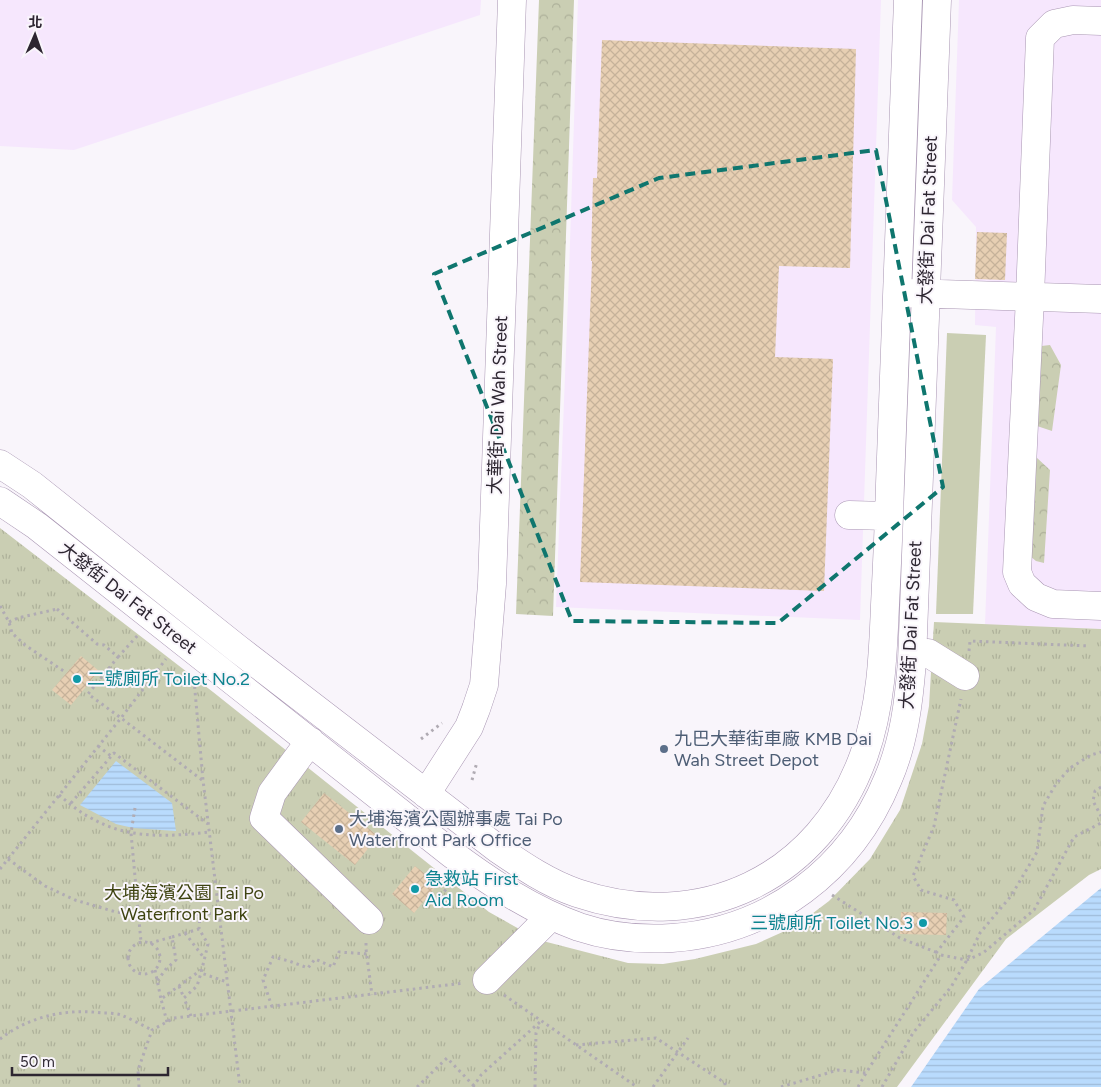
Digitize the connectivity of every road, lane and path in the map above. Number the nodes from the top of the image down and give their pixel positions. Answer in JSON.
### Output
{"nodes":[{"id":1,"x":512,"y":0,"type":"edge"},
{"id":2,"x":908,"y":0,"type":"edge"},
{"id":3,"x":937,"y":0,"type":"edge"},
{"id":4,"x":1101,"y":21,"type":"edge"},
{"id":5,"x":897,"y":292,"type":"junction"},
{"id":6,"x":925,"y":293,"type":"junction"},
{"id":7,"x":1030,"y":297,"type":"junction"},
{"id":8,"x":1101,"y":299,"type":"edge"},
{"id":9,"x":0,"y":464,"type":"edge"},
{"id":10,"x":0,"y":501,"type":"edge"},
{"id":11,"x":849,"y":515,"type":"dead end"},
{"id":12,"x":889,"y":516,"type":"junction"},
{"id":13,"x":0,"y":606,"type":"edge"},
{"id":14,"x":1101,"y":606,"type":"edge"},
{"id":15,"x":9,"y":622,"type":"junction"},
{"id":16,"x":143,"y":630,"type":"dead end"},
{"id":17,"x":1089,"y":646,"type":"dead end"},
{"id":18,"x":171,"y":652,"type":"dead end"},
{"id":19,"x":928,"y":653,"type":"dead end"},
{"id":20,"x":118,"y":657,"type":"junction"},
{"id":21,"x":65,"y":672,"type":"dead end"},
{"id":22,"x":966,"y":676,"type":"junction"},
{"id":23,"x":194,"y":679,"type":"dead end"},
{"id":24,"x":121,"y":718,"type":"junction"},
{"id":25,"x":874,"y":722,"type":"junction"},
{"id":26,"x":904,"y":725,"type":"junction"},
{"id":27,"x":310,"y":742,"type":"junction"},
{"id":28,"x":98,"y":746,"type":"junction"},
{"id":29,"x":1101,"y":752,"type":"edge"},
{"id":30,"x":111,"y":756,"type":"junction"},
{"id":31,"x":203,"y":780,"type":"junction"},
{"id":32,"x":1101,"y":787,"type":"edge"},
{"id":33,"x":426,"y":794,"type":"junction"},
{"id":34,"x":59,"y":795,"type":"junction"},
{"id":35,"x":70,"y":803,"type":"junction"},
{"id":36,"x":135,"y":808,"type":"dead end"},
{"id":37,"x":1101,"y":816,"type":"edge"},
{"id":38,"x":1101,"y":823,"type":"edge"},
{"id":39,"x":208,"y":824,"type":"junction"},
{"id":40,"x":209,"y":832,"type":"junction"},
{"id":41,"x":131,"y":833,"type":"junction"},
{"id":42,"x":8,"y":859,"type":"junction"},
{"id":43,"x":0,"y":869,"type":"edge"},
{"id":44,"x":455,"y":878,"type":"dead end"},
{"id":45,"x":832,"y":894,"type":"dead end"},
{"id":46,"x":441,"y":897,"type":"dead end"},
{"id":47,"x":219,"y":913,"type":"junction"},
{"id":48,"x":200,"y":914,"type":"junction"},
{"id":49,"x":139,"y":915,"type":"junction"},
{"id":50,"x":551,"y":916,"type":"junction"},
{"id":51,"x":369,"y":920,"type":"joint"},
{"id":52,"x":199,"y":929,"type":"junction"},
{"id":53,"x":185,"y":934,"type":"junction"},
{"id":54,"x":172,"y":937,"type":"junction"},
{"id":55,"x":141,"y":942,"type":"junction"},
{"id":56,"x":150,"y":943,"type":"junction"},
{"id":57,"x":367,"y":954,"type":"junction"},
{"id":58,"x":939,"y":954,"type":"junction"},
{"id":59,"x":204,"y":958,"type":"junction"},
{"id":60,"x":967,"y":960,"type":"junction"},
{"id":61,"x":155,"y":970,"type":"junction"},
{"id":62,"x":201,"y":971,"type":"junction"},
{"id":63,"x":487,"y":980,"type":"junction"},
{"id":64,"x":157,"y":981,"type":"junction"},
{"id":65,"x":227,"y":982,"type":"junction"},
{"id":66,"x":179,"y":986,"type":"junction"},
{"id":67,"x":372,"y":995,"type":"junction"},
{"id":68,"x":184,"y":998,"type":"junction"},
{"id":69,"x":161,"y":999,"type":"junction"},
{"id":70,"x":272,"y":1007,"type":"junction"},
{"id":71,"x":231,"y":1012,"type":"junction"},
{"id":72,"x":191,"y":1016,"type":"junction"},
{"id":73,"x":541,"y":1021,"type":"junction"},
{"id":74,"x":167,"y":1022,"type":"junction"},
{"id":75,"x":152,"y":1030,"type":"junction"},
{"id":76,"x":688,"y":1038,"type":"dead end"},
{"id":77,"x":0,"y":1039,"type":"edge"},
{"id":78,"x":576,"y":1045,"type":"junction"},
{"id":79,"x":678,"y":1052,"type":"junction"},
{"id":80,"x":866,"y":1073,"type":"junction"},
{"id":81,"x":139,"y":1087,"type":"edge"},
{"id":82,"x":240,"y":1087,"type":"edge"},
{"id":83,"x":417,"y":1087,"type":"edge"},
{"id":84,"x":474,"y":1087,"type":"edge"},
{"id":85,"x":536,"y":1087,"type":"edge"},
{"id":86,"x":637,"y":1087,"type":"edge"},
{"id":87,"x":653,"y":1087,"type":"edge"},
{"id":88,"x":725,"y":1087,"type":"edge"},
{"id":89,"x":781,"y":1087,"type":"edge"},
{"id":90,"x":858,"y":1087,"type":"edge"},
{"id":91,"x":882,"y":1087,"type":"edge"}],
"edges":[{"from":1,"to":33,"type":"street","name":"大華街 Dai Wah Street"},
{"from":2,"to":5,"type":"street","name":"大發街 Dai Fat Street"},
{"from":3,"to":6,"type":"street","name":"大發街 Dai Fat Street"},
{"from":4,"to":7,"type":"street"},
{"from":5,"to":6,"type":"street"},
{"from":5,"to":12,"type":"street","name":"大發街 Dai Fat Street"},
{"from":6,"to":7,"type":"street"},
{"from":6,"to":26,"type":"street","name":"大發街 Dai Fat Street"},
{"from":7,"to":8,"type":"street"},
{"from":7,"to":14,"type":"street"},
{"from":9,"to":33,"type":"street","name":"大發街 Dai Fat Street"},
{"from":10,"to":27,"type":"street","name":"大發街 Dai Fat Street"},
{"from":11,"to":12,"type":"street"},
{"from":12,"to":25,"type":"street","name":"大發街 Dai Fat Street"},
{"from":13,"to":15,"type":"path"},
{"from":15,"to":20,"type":"path"},
{"from":15,"to":21,"type":"path"},
{"from":16,"to":20,"type":"path"},
{"from":17,"to":22,"type":"path"},
{"from":18,"to":24,"type":"path"},
{"from":19,"to":22,"type":"street"},
{"from":20,"to":24,"type":"path"},
{"from":22,"to":58,"type":"path"},
{"from":23,"to":31,"type":"path"},
{"from":24,"to":28,"type":"path"},
{"from":24,"to":31,"type":"path"},
{"from":25,"to":26,"type":"street"},
{"from":25,"to":33,"type":"street","name":"大發街 Dai Fat Street"},
{"from":26,"to":50,"type":"street","name":"大發街 Dai Fat Street"},
{"from":27,"to":50,"type":"street","name":"大發街 Dai Fat Street"},
{"from":27,"to":51,"type":"street"},
{"from":28,"to":30,"type":"path"},
{"from":28,"to":34,"type":"path"},
{"from":29,"to":60,"type":"path"},
{"from":30,"to":35,"type":"path"},
{"from":30,"to":39,"type":"path"},
{"from":31,"to":39,"type":"path"},
{"from":32,"to":37,"type":"path"},
{"from":34,"to":35,"type":"path"},
{"from":34,"to":42,"type":"path"},
{"from":35,"to":41,"type":"path"},
{"from":36,"to":41,"type":"path"},
{"from":38,"to":60,"type":"path"},
{"from":39,"to":40,"type":"path"},
{"from":40,"to":41,"type":"path"},
{"from":40,"to":47,"type":"path"},
{"from":41,"to":49,"type":"path"},
{"from":42,"to":43,"type":"path"},
{"from":42,"to":49,"type":"path"},
{"from":44,"to":46,"type":"path"},
{"from":45,"to":58,"type":"path"},
{"from":47,"to":48,"type":"path"},
{"from":47,"to":65,"type":"path"},
{"from":48,"to":49,"type":"path"},
{"from":48,"to":52,"type":"path"},
{"from":49,"to":55,"type":"path"},
{"from":50,"to":63,"type":"street"},
{"from":51,"to":57,"type":"path"},
{"from":52,"to":53,"type":"path"},
{"from":52,"to":59,"type":"path"},
{"from":53,"to":54,"type":"path"},
{"from":53,"to":59,"type":"path"},
{"from":54,"to":56,"type":"path"},
{"from":54,"to":64,"type":"path"},
{"from":55,"to":56,"type":"path"},
{"from":55,"to":61,"type":"path"},
{"from":56,"to":61,"type":"path"},
{"from":57,"to":67,"type":"path"},
{"from":57,"to":70,"type":"path"},
{"from":58,"to":60,"type":"path"},
{"from":58,"to":80,"type":"path"},
{"from":59,"to":62,"type":"path"},
{"from":60,"to":91,"type":"path"},
{"from":61,"to":64,"type":"path"},
{"from":62,"to":65,"type":"path"},
{"from":62,"to":66,"type":"path"},
{"from":62,"to":68,"type":"path"},
{"from":63,"to":67,"type":"path"},
{"from":63,"to":73,"type":"path"},
{"from":64,"to":69,"type":"path"},
{"from":65,"to":71,"type":"path"},
{"from":66,"to":68,"type":"path"},
{"from":66,"to":69,"type":"path"},
{"from":67,"to":70,"type":"path"},
{"from":68,"to":72,"type":"path"},
{"from":69,"to":74,"type":"path"},
{"from":70,"to":71,"type":"path"},
{"from":71,"to":72,"type":"path"},
{"from":71,"to":82,"type":"path"},
{"from":72,"to":74,"type":"path"},
{"from":73,"to":78,"type":"path"},
{"from":73,"to":84,"type":"path"},
{"from":73,"to":85,"type":"path"},
{"from":74,"to":75,"type":"path"},
{"from":75,"to":77,"type":"path"},
{"from":75,"to":81,"type":"path"},
{"from":76,"to":79,"type":"path"},
{"from":78,"to":79,"type":"path"},
{"from":78,"to":86,"type":"path"},
{"from":79,"to":87,"type":"path"},
{"from":79,"to":88,"type":"path"},
{"from":80,"to":89,"type":"path"},
{"from":80,"to":90,"type":"path"},
{"from":83,"to":84,"type":"path"}]}
